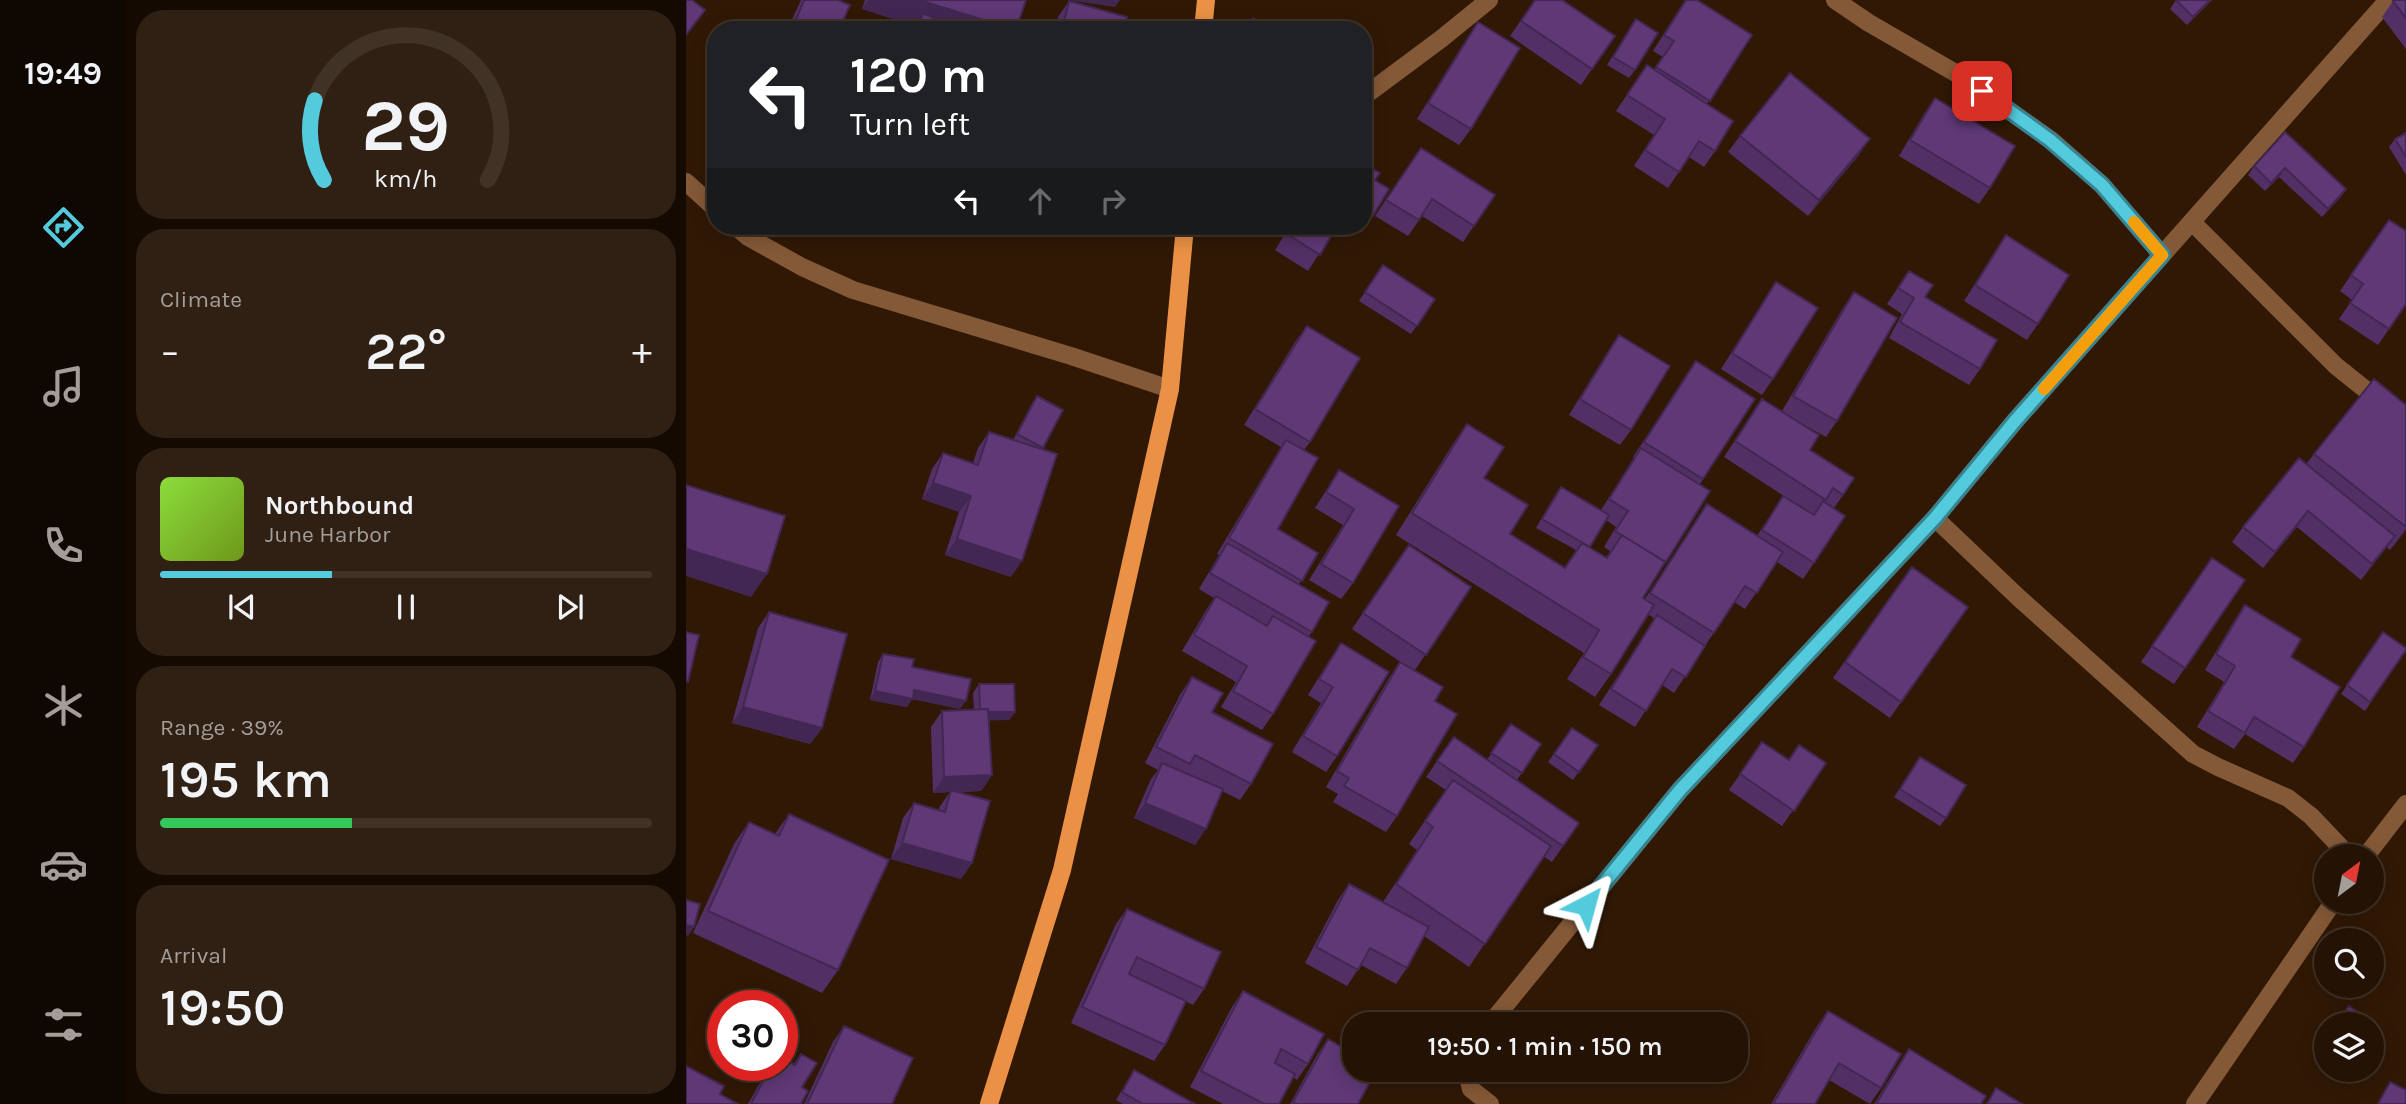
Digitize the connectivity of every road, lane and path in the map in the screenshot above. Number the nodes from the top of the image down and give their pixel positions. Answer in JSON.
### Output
{"nodes":[{"id":1,"x":1206,"y":0,"type":"edge"},
{"id":2,"x":1489,"y":0,"type":"edge"},
{"id":3,"x":1835,"y":0,"type":"edge"},
{"id":4,"x":2388,"y":0,"type":"edge"},
{"id":5,"x":1204,"y":21,"type":"edge"},
{"id":6,"x":1372,"y":90,"type":"edge"},
{"id":7,"x":686,"y":183,"type":"edge"},
{"id":8,"x":707,"y":201,"type":"edge"},
{"id":9,"x":2192,"y":222,"type":"junction"},
{"id":10,"x":746,"y":235,"type":"edge"},
{"id":11,"x":1184,"y":235,"type":"edge"},
{"id":12,"x":2162,"y":255,"type":"junction"},
{"id":13,"x":1170,"y":389,"type":"junction"},
{"id":14,"x":2406,"y":422,"type":"edge"},
{"id":15,"x":1935,"y":518,"type":"junction"},
{"id":16,"x":2406,"y":804,"type":"edge"},
{"id":17,"x":2338,"y":844,"type":"edge"},
{"id":18,"x":2375,"y":844,"type":"edge"},
{"id":19,"x":2325,"y":914,"type":"edge"},
{"id":20,"x":1500,"y":1012,"type":"edge"},
{"id":21,"x":1469,"y":1082,"type":"edge"},
{"id":22,"x":989,"y":1104,"type":"edge"},
{"id":23,"x":1490,"y":1104,"type":"edge"},
{"id":24,"x":2195,"y":1104,"type":"edge"}],
"edges":[{"from":1,"to":5,"type":"main road"},
{"from":2,"to":6,"type":"street"},
{"from":3,"to":12,"type":"street"},
{"from":4,"to":9,"type":"street"},
{"from":7,"to":8,"type":"street"},
{"from":9,"to":12,"type":"street"},
{"from":9,"to":14,"type":"street"},
{"from":10,"to":13,"type":"street"},
{"from":11,"to":13,"type":"main road"},
{"from":12,"to":15,"type":"street"},
{"from":13,"to":22,"type":"main road"},
{"from":15,"to":17,"type":"street"},
{"from":15,"to":20,"type":"street"},
{"from":16,"to":18,"type":"street"},
{"from":19,"to":24,"type":"street"},
{"from":21,"to":23,"type":"street"}]}
